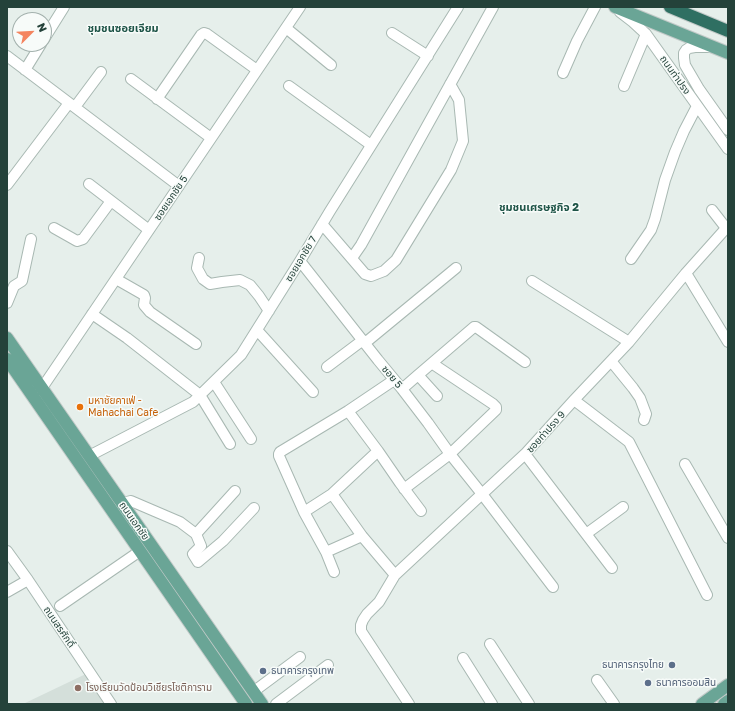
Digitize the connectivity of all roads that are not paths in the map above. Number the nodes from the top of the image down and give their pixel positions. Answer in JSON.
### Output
{"nodes":[{"id":1,"x":64,"y":7,"type":"edge"},
{"id":2,"x":300,"y":7,"type":"edge"},
{"id":3,"x":458,"y":7,"type":"edge"},
{"id":4,"x":493,"y":7,"type":"edge"},
{"id":5,"x":595,"y":7,"type":"edge"},
{"id":6,"x":615,"y":7,"type":"edge"},
{"id":7,"x":670,"y":7,"type":"edge"},
{"id":8,"x":52,"y":26,"type":"edge"},
{"id":9,"x":286,"y":28,"type":"junction"},
{"id":10,"x":728,"y":31,"type":"edge"},
{"id":11,"x":392,"y":33,"type":"dead end"},
{"id":12,"x":646,"y":34,"type":"junction"},
{"id":13,"x":711,"y":47,"type":"junction"},
{"id":14,"x":36,"y":52,"type":"edge"},
{"id":15,"x":728,"y":53,"type":"edge"},
{"id":16,"x":7,"y":56,"type":"edge"},
{"id":17,"x":428,"y":56,"type":"junction"},
{"id":18,"x":331,"y":65,"type":"dead end"},
{"id":19,"x":25,"y":70,"type":"junction"},
{"id":20,"x":257,"y":70,"type":"junction"},
{"id":21,"x":101,"y":72,"type":"dead end"},
{"id":22,"x":563,"y":73,"type":"dead end"},
{"id":23,"x":131,"y":80,"type":"dead end"},
{"id":24,"x":450,"y":84,"type":"junction"},
{"id":25,"x":289,"y":86,"type":"dead end"},
{"id":26,"x":624,"y":86,"type":"dead end"},
{"id":27,"x":157,"y":99,"type":"junction"},
{"id":28,"x":72,"y":105,"type":"junction"},
{"id":29,"x":697,"y":106,"type":"junction"},
{"id":30,"x":728,"y":130,"type":"edge"},
{"id":31,"x":211,"y":138,"type":"junction"},
{"id":32,"x":371,"y":145,"type":"junction"},
{"id":33,"x":728,"y":149,"type":"edge"},
{"id":34,"x":89,"y":184,"type":"dead end"},
{"id":35,"x":7,"y":185,"type":"edge"},
{"id":36,"x":179,"y":186,"type":"junction"},
{"id":37,"x":111,"y":201,"type":"junction"},
{"id":38,"x":712,"y":210,"type":"dead end"},
{"id":39,"x":322,"y":224,"type":"junction"},
{"id":40,"x":727,"y":227,"type":"edge"},
{"id":41,"x":54,"y":228,"type":"dead end"},
{"id":42,"x":149,"y":230,"type":"junction"},
{"id":43,"x":31,"y":239,"type":"dead end"},
{"id":44,"x":199,"y":258,"type":"dead end"},
{"id":45,"x":352,"y":258,"type":"junction"},
{"id":46,"x":631,"y":259,"type":"dead end"},
{"id":47,"x":300,"y":261,"type":"junction"},
{"id":48,"x":456,"y":268,"type":"dead end"},
{"id":49,"x":686,"y":273,"type":"junction"},
{"id":50,"x":116,"y":279,"type":"junction"},
{"id":51,"x":532,"y":281,"type":"dead end"},
{"id":52,"x":7,"y":303,"type":"edge"},
{"id":53,"x":269,"y":311,"type":"junction"},
{"id":54,"x":92,"y":314,"type":"junction"},
{"id":55,"x":257,"y":330,"type":"junction"},
{"id":56,"x":726,"y":335,"type":"edge"},
{"id":57,"x":7,"y":338,"type":"edge"},
{"id":58,"x":364,"y":342,"type":"junction"},
{"id":59,"x":629,"y":342,"type":"junction"},
{"id":60,"x":196,"y":344,"type":"dead end"},
{"id":61,"x":611,"y":361,"type":"junction"},
{"id":62,"x":525,"y":362,"type":"dead end"},
{"id":63,"x":432,"y":364,"type":"junction"},
{"id":64,"x":9,"y":367,"type":"edge"},
{"id":65,"x":327,"y":367,"type":"dead end"},
{"id":66,"x":418,"y":375,"type":"junction"},
{"id":67,"x":394,"y":380,"type":"junction"},
{"id":68,"x":214,"y":382,"type":"junction"},
{"id":69,"x":42,"y":388,"type":"junction"},
{"id":70,"x":402,"y":389,"type":"junction"},
{"id":71,"x":313,"y":392,"type":"dead end"},
{"id":72,"x":200,"y":395,"type":"junction"},
{"id":73,"x":437,"y":396,"type":"dead end"},
{"id":74,"x":574,"y":400,"type":"junction"},
{"id":75,"x":348,"y":411,"type":"junction"},
{"id":76,"x":644,"y":420,"type":"dead end"},
{"id":77,"x":251,"y":438,"type":"dead end"},
{"id":78,"x":230,"y":444,"type":"dead end"},
{"id":79,"x":378,"y":451,"type":"junction"},
{"id":80,"x":450,"y":454,"type":"junction"},
{"id":81,"x":525,"y":454,"type":"junction"},
{"id":82,"x":89,"y":456,"type":"junction"},
{"id":83,"x":685,"y":464,"type":"dead end"},
{"id":84,"x":404,"y":489,"type":"junction"},
{"id":85,"x":235,"y":491,"type":"dead end"},
{"id":86,"x":332,"y":494,"type":"junction"},
{"id":87,"x":482,"y":494,"type":"junction"},
{"id":88,"x":122,"y":503,"type":"junction"},
{"id":89,"x":623,"y":507,"type":"dead end"},
{"id":90,"x":254,"y":508,"type":"dead end"},
{"id":91,"x":421,"y":511,"type":"dead end"},
{"id":92,"x":304,"y":512,"type":"junction"},
{"id":93,"x":724,"y":523,"type":"edge"},
{"id":94,"x":196,"y":534,"type":"junction"},
{"id":95,"x":586,"y":534,"type":"junction"},
{"id":96,"x":362,"y":536,"type":"junction"},
{"id":97,"x":728,"y":538,"type":"edge"},
{"id":98,"x":7,"y":551,"type":"edge"},
{"id":99,"x":140,"y":551,"type":"junction"},
{"id":100,"x":326,"y":552,"type":"junction"},
{"id":101,"x":612,"y":568,"type":"dead end"},
{"id":102,"x":334,"y":572,"type":"dead end"},
{"id":103,"x":395,"y":575,"type":"junction"},
{"id":104,"x":28,"y":580,"type":"junction"},
{"id":105,"x":553,"y":587,"type":"dead end"},
{"id":106,"x":7,"y":592,"type":"edge"},
{"id":107,"x":707,"y":594,"type":"dead end"},
{"id":108,"x":60,"y":606,"type":"dead end"},
{"id":109,"x":490,"y":644,"type":"dead end"},
{"id":110,"x":300,"y":657,"type":"dead end"},
{"id":111,"x":463,"y":658,"type":"dead end"},
{"id":112,"x":328,"y":665,"type":"dead end"},
{"id":113,"x":597,"y":680,"type":"dead end"},
{"id":114,"x":728,"y":685,"type":"edge"},
{"id":115,"x":253,"y":692,"type":"junction"},
{"id":116,"x":728,"y":701,"type":"edge"},
{"id":117,"x":111,"y":704,"type":"edge"},
{"id":118,"x":246,"y":704,"type":"edge"},
{"id":119,"x":262,"y":704,"type":"edge"},
{"id":120,"x":276,"y":704,"type":"edge"},
{"id":121,"x":408,"y":704,"type":"edge"},
{"id":122,"x":492,"y":704,"type":"edge"},
{"id":123,"x":529,"y":704,"type":"edge"},
{"id":124,"x":614,"y":704,"type":"edge"},
{"id":125,"x":702,"y":704,"type":"edge"},
{"id":126,"x":724,"y":704,"type":"edge"}],
"edges":[{"from":1,"to":8,"type":"street"},
{"from":2,"to":9,"type":"street","name":"ซอยเอกชัย 5"},
{"from":3,"to":17,"type":"street","name":"ซอยเอกชัย 7"},
{"from":4,"to":24,"type":"street"},
{"from":5,"to":22,"type":"street"},
{"from":6,"to":12,"type":"street","name":"ถนนท่าปรง"},
{"from":6,"to":13,"type":"main road"},
{"from":7,"to":10,"type":"highway"},
{"from":9,"to":18,"type":"street"},
{"from":9,"to":20,"type":"street","name":"ซอยเอกชัย 5"},
{"from":11,"to":17,"type":"street"},
{"from":12,"to":26,"type":"street"},
{"from":12,"to":29,"type":"street","name":"ถนนท่าปรง"},
{"from":13,"to":15,"type":"main road"},
{"from":13,"to":30,"type":"street","name":"ถนนท่าปรง"},
{"from":14,"to":19,"type":"street"},
{"from":16,"to":19,"type":"street"},
{"from":17,"to":32,"type":"street","name":"ซอยเอกชัย 7"},
{"from":19,"to":28,"type":"street"},
{"from":20,"to":27,"type":"street"},
{"from":20,"to":31,"type":"street","name":"ซอยเอกชัย 5"},
{"from":21,"to":28,"type":"street"},
{"from":23,"to":27,"type":"street"},
{"from":24,"to":45,"type":"street"},
{"from":24,"to":45,"type":"street"},
{"from":25,"to":32,"type":"street"},
{"from":27,"to":31,"type":"street"},
{"from":28,"to":35,"type":"street"},
{"from":28,"to":36,"type":"street"},
{"from":29,"to":33,"type":"street","name":"ถนนท่าปรง"},
{"from":29,"to":46,"type":"street"},
{"from":31,"to":36,"type":"street","name":"ซอยเอกชัย 5"},
{"from":32,"to":39,"type":"street","name":"ซอยเอกชัย 7"},
{"from":34,"to":37,"type":"street"},
{"from":36,"to":42,"type":"street","name":"ซอยเอกชัย 5"},
{"from":37,"to":41,"type":"street"},
{"from":37,"to":42,"type":"street"},
{"from":38,"to":40,"type":"street"},
{"from":39,"to":45,"type":"street"},
{"from":39,"to":47,"type":"street","name":"ซอยเอกชัย 7"},
{"from":40,"to":49,"type":"street","name":"ซอยท่าปรง 9"},
{"from":42,"to":50,"type":"street","name":"ซอยเอกชัย 5"},
{"from":43,"to":52,"type":"street"},
{"from":44,"to":53,"type":"street"},
{"from":47,"to":53,"type":"street","name":"ซอยเอกชัย 7"},
{"from":47,"to":58,"type":"street","name":"ซอย 5"},
{"from":48,"to":58,"type":"street"},
{"from":49,"to":56,"type":"street"},
{"from":49,"to":59,"type":"street","name":"ซอยท่าปรง 9"},
{"from":50,"to":54,"type":"street","name":"ซอยเอกชัย 5"},
{"from":50,"to":60,"type":"street"},
{"from":51,"to":59,"type":"street"},
{"from":53,"to":55,"type":"street","name":"ซอยเอกชัย 7"},
{"from":54,"to":69,"type":"street","name":"ซอยเอกชัย 5"},
{"from":54,"to":72,"type":"street"},
{"from":55,"to":68,"type":"street","name":"ซอยเอกชัย 7"},
{"from":55,"to":71,"type":"street"},
{"from":57,"to":69,"type":"main road","name":"ถนนเอกชัย"},
{"from":58,"to":65,"type":"street"},
{"from":58,"to":67,"type":"street","name":"ซอย 5"},
{"from":59,"to":61,"type":"street","name":"ซอยท่าปรง 9"},
{"from":61,"to":74,"type":"street","name":"ซอยท่าปรง 9"},
{"from":61,"to":76,"type":"street"},
{"from":62,"to":63,"type":"street"},
{"from":63,"to":66,"type":"street"},
{"from":63,"to":80,"type":"street"},
{"from":64,"to":99,"type":"main road","name":"ถนนเอกชัย"},
{"from":66,"to":70,"type":"street"},
{"from":66,"to":73,"type":"street"},
{"from":67,"to":70,"type":"street","name":"ซอย 5"},
{"from":67,"to":75,"type":"street"},
{"from":68,"to":72,"type":"street","name":"ซอยเอกชัย 7"},
{"from":68,"to":77,"type":"street"},
{"from":69,"to":82,"type":"main road","name":"ถนนเอกชัย"},
{"from":70,"to":80,"type":"street","name":"ซอย 5"},
{"from":72,"to":78,"type":"street"},
{"from":72,"to":82,"type":"street","name":"ซอยเอกชัย 7"},
{"from":74,"to":81,"type":"street","name":"ซอยท่าปรง 9"},
{"from":74,"to":107,"type":"street"},
{"from":75,"to":79,"type":"street"},
{"from":75,"to":92,"type":"street"},
{"from":79,"to":84,"type":"street"},
{"from":79,"to":86,"type":"street"},
{"from":80,"to":84,"type":"street"},
{"from":80,"to":87,"type":"street","name":"ซอย 5"},
{"from":81,"to":87,"type":"street","name":"ซอยท่าปรง 9"},
{"from":81,"to":95,"type":"street"},
{"from":82,"to":88,"type":"main road","name":"ถนนเอกชัย"},
{"from":83,"to":93,"type":"street"},
{"from":84,"to":91,"type":"street"},
{"from":85,"to":94,"type":"street"},
{"from":86,"to":92,"type":"street"},
{"from":86,"to":96,"type":"street"},
{"from":87,"to":103,"type":"street","name":"ซอยท่าปรง 9"},
{"from":87,"to":105,"type":"street","name":"ซอย 5"},
{"from":88,"to":94,"type":"street"},
{"from":88,"to":115,"type":"main road","name":"ถนนเอกชัย"},
{"from":89,"to":95,"type":"street"},
{"from":90,"to":94,"type":"street"},
{"from":92,"to":100,"type":"street"},
{"from":93,"to":97,"type":"street"},
{"from":95,"to":101,"type":"street"},
{"from":96,"to":100,"type":"street"},
{"from":96,"to":103,"type":"street"},
{"from":98,"to":104,"type":"street","name":"ถนนสรศักดิ์"},
{"from":99,"to":108,"type":"street"},
{"from":99,"to":118,"type":"main road","name":"ถนนเอกชัย"},
{"from":100,"to":102,"type":"street"},
{"from":103,"to":121,"type":"street","name":"ซอยท่าปรง 9"},
{"from":104,"to":106,"type":"street"},
{"from":104,"to":117,"type":"street","name":"ถนนสรศักดิ์"},
{"from":109,"to":123,"type":"street"},
{"from":110,"to":115,"type":"street"},
{"from":111,"to":122,"type":"street"},
{"from":112,"to":120,"type":"street"},
{"from":113,"to":124,"type":"street"},
{"from":114,"to":125,"type":"main road"},
{"from":115,"to":119,"type":"main road","name":"ถนนเอกชัย"},
{"from":116,"to":126,"type":"main road"}]}
